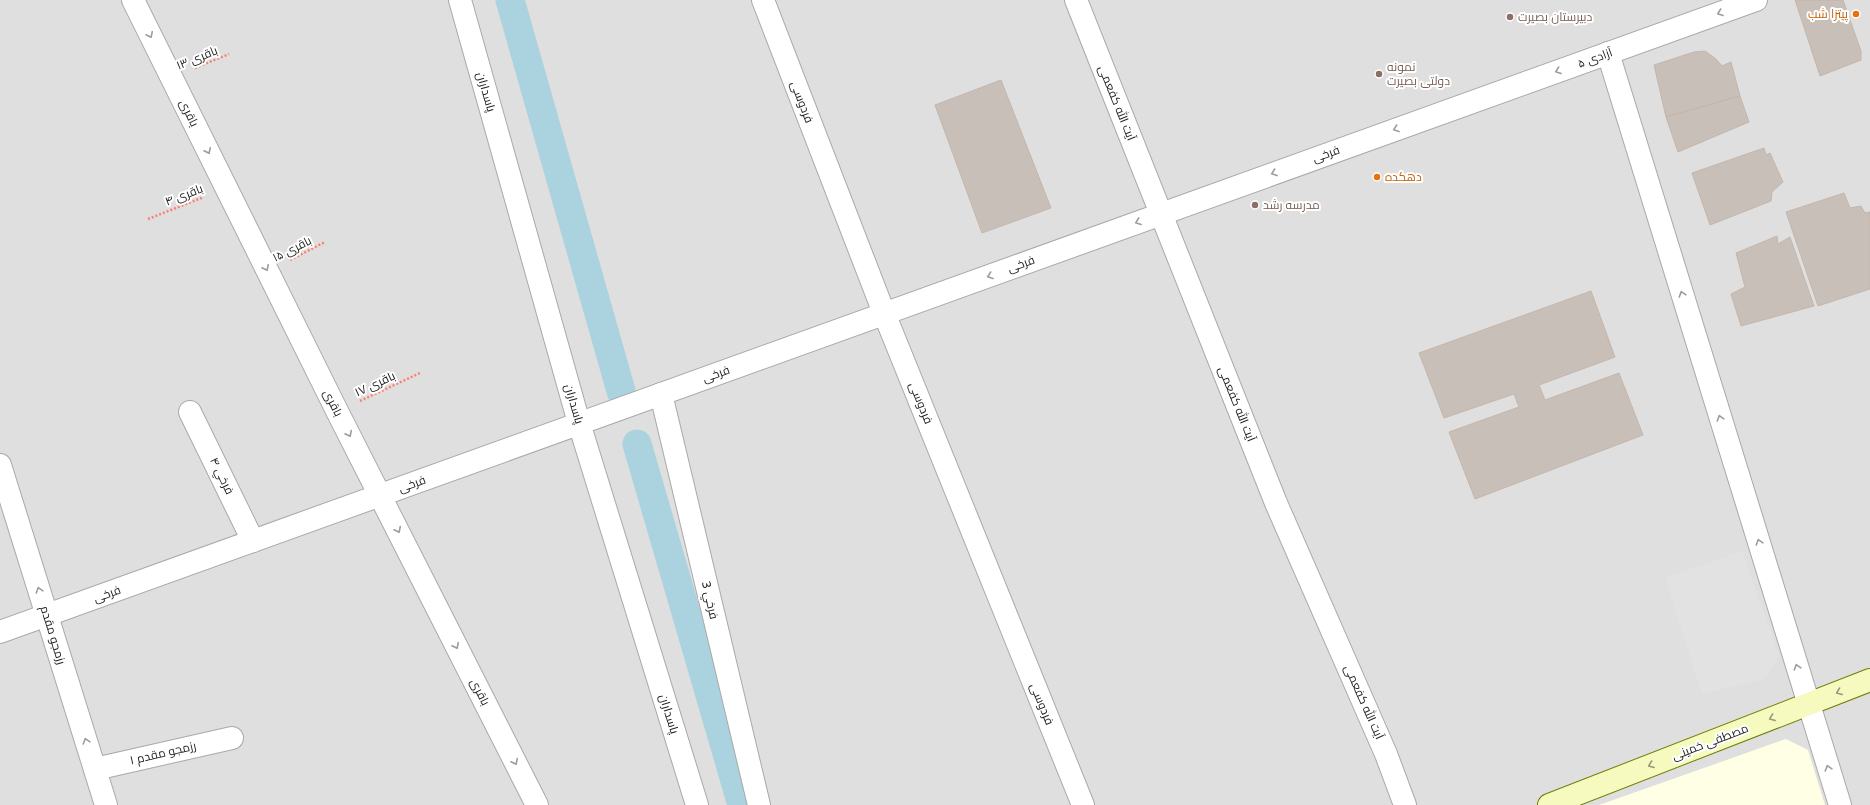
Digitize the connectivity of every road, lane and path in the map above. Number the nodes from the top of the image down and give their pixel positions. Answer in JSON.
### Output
{"nodes":[{"id":1,"x":133,"y":0,"type":"edge"},
{"id":2,"x":460,"y":0,"type":"edge"},
{"id":3,"x":763,"y":0,"type":"edge"},
{"id":4,"x":1076,"y":0,"type":"edge"},
{"id":5,"x":1756,"y":0,"type":"edge"},
{"id":6,"x":230,"y":54,"type":"dead end"},
{"id":7,"x":1608,"y":54,"type":"junction"},
{"id":8,"x":172,"y":78,"type":"junction"},
{"id":9,"x":1433,"y":116,"type":"joint"},
{"id":10,"x":227,"y":188,"type":"junction"},
{"id":11,"x":1160,"y":214,"type":"junction"},
{"id":12,"x":148,"y":219,"type":"dead end"},
{"id":13,"x":325,"y":242,"type":"dead end"},
{"id":14,"x":268,"y":271,"type":"junction"},
{"id":15,"x":884,"y":314,"type":"junction"},
{"id":16,"x":420,"y":373,"type":"dead end"},
{"id":17,"x":661,"y":394,"type":"junction"},
{"id":18,"x":337,"y":411,"type":"junction"},
{"id":19,"x":190,"y":412,"type":"dead end"},
{"id":20,"x":580,"y":423,"type":"junction"},
{"id":21,"x":0,"y":465,"type":"edge"},
{"id":22,"x":380,"y":495,"type":"junction"},
{"id":23,"x":253,"y":541,"type":"junction"},
{"id":24,"x":47,"y":615,"type":"junction"},
{"id":25,"x":0,"y":632,"type":"edge"},
{"id":26,"x":1870,"y":680,"type":"edge"},
{"id":27,"x":1808,"y":704,"type":"junction"},
{"id":28,"x":232,"y":738,"type":"dead end"},
{"id":29,"x":95,"y":769,"type":"junction"},
{"id":30,"x":106,"y":805,"type":"edge"},
{"id":31,"x":537,"y":805,"type":"edge"},
{"id":32,"x":697,"y":805,"type":"edge"},
{"id":33,"x":759,"y":805,"type":"edge"},
{"id":34,"x":1083,"y":805,"type":"edge"},
{"id":35,"x":1405,"y":805,"type":"edge"},
{"id":36,"x":1549,"y":805,"type":"edge"},
{"id":37,"x":1840,"y":805,"type":"edge"}],
"edges":[{"from":1,"to":8,"type":"street","name":"باقری","one_way":true},
{"from":2,"to":20,"type":"street","name":"پاسداران"},
{"from":3,"to":15,"type":"street","name":"فردوسی"},
{"from":4,"to":11,"type":"street","name":"آیت الله کفعمی"},
{"from":5,"to":7,"type":"street","name":"آزادی ۵","one_way":true},
{"from":6,"to":8,"type":"path","name":"باقری ۱۳"},
{"from":7,"to":9,"type":"street","name":"آزادی ۵","one_way":true},
{"from":27,"to":7,"type":"street","one_way":true},
{"from":8,"to":10,"type":"street","name":"باقری","one_way":true},
{"from":9,"to":11,"type":"street","name":"فرخی","one_way":true},
{"from":10,"to":12,"type":"path","name":"باقری ۴"},
{"from":10,"to":14,"type":"street","name":"باقری","one_way":true},
{"from":11,"to":15,"type":"street","name":"فرخی","one_way":true},
{"from":11,"to":35,"type":"street","name":"آیت الله کفعمی"},
{"from":13,"to":14,"type":"path","name":"باقری ۱۵"},
{"from":14,"to":18,"type":"street","name":"باقری"},
{"from":15,"to":17,"type":"street","name":"فرخی"},
{"from":15,"to":34,"type":"street","name":"فردوسی"},
{"from":16,"to":18,"type":"path","name":"باقری ۱۷"},
{"from":17,"to":20,"type":"street","name":"فرخی"},
{"from":17,"to":33,"type":"street","name":"فرخي 3"},
{"from":18,"to":22,"type":"street","name":"باقری","one_way":true},
{"from":19,"to":23,"type":"street","name":"فرخي ۴"},
{"from":20,"to":22,"type":"street","name":"فرخی"},
{"from":20,"to":32,"type":"street","name":"پاسداران"},
{"from":24,"to":21,"type":"street","name":"رزمجو مقدم","one_way":true},
{"from":22,"to":23,"type":"street","name":"فرخی"},
{"from":22,"to":31,"type":"street","name":"باقری","one_way":true},
{"from":23,"to":24,"type":"street","name":"فرخی"},
{"from":24,"to":25,"type":"street","name":"فرخی"},
{"from":29,"to":24,"type":"street","name":"رزمجو مقدم","one_way":true},
{"from":26,"to":27,"type":"main road","name":"مصطفی خمینی","one_way":true},
{"from":27,"to":36,"type":"main road","name":"مصطفی خمینی","one_way":true},
{"from":37,"to":27,"type":"street","one_way":true},
{"from":28,"to":29,"type":"street","name":"رزمجو مقدم ۱"},
{"from":29,"to":30,"type":"street","name":"رزمجو مقدم"}]}
